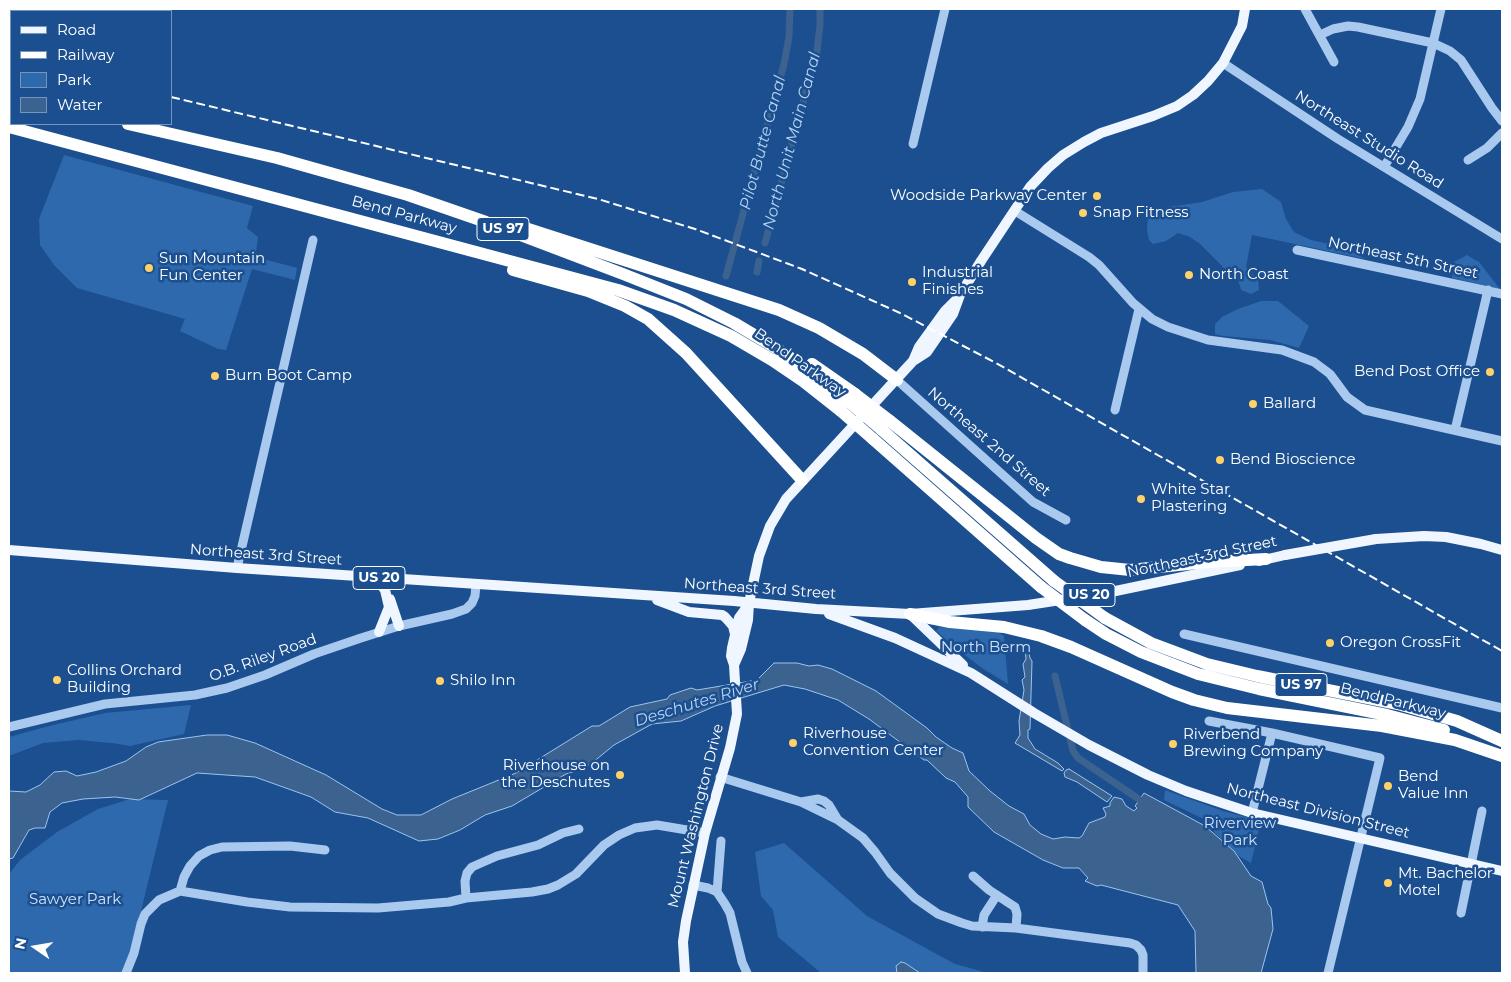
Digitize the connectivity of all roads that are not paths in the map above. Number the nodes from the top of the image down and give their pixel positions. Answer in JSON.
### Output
{"nodes":[{"id":1,"x":944,"y":9,"type":"edge"},
{"id":2,"x":1245,"y":9,"type":"edge"},
{"id":3,"x":1305,"y":9,"type":"edge"},
{"id":4,"x":1441,"y":9,"type":"edge"},
{"id":5,"x":1320,"y":35,"type":"junction"},
{"id":6,"x":1433,"y":43,"type":"junction"},
{"id":7,"x":1224,"y":62,"type":"junction"},
{"id":8,"x":1334,"y":62,"type":"dead end"},
{"id":9,"x":1502,"y":121,"type":"edge"},
{"id":10,"x":132,"y":125,"type":"edge"},
{"id":11,"x":9,"y":127,"type":"edge"},
{"id":12,"x":1502,"y":133,"type":"edge"},
{"id":13,"x":913,"y":144,"type":"dead end"},
{"id":14,"x":1468,"y":160,"type":"dead end"},
{"id":15,"x":1384,"y":167,"type":"junction"},
{"id":16,"x":408,"y":195,"type":"junction"},
{"id":17,"x":1015,"y":211,"type":"junction"},
{"id":18,"x":426,"y":238,"type":"junction"},
{"id":19,"x":1502,"y":239,"type":"edge"},
{"id":20,"x":312,"y":240,"type":"dead end"},
{"id":21,"x":1297,"y":250,"type":"dead end"},
{"id":22,"x":1488,"y":290,"type":"junction"},
{"id":23,"x":1502,"y":294,"type":"edge"},
{"id":24,"x":1139,"y":309,"type":"junction"},
{"id":25,"x":897,"y":380,"type":"junction"},
{"id":26,"x":848,"y":402,"type":"junction"},
{"id":27,"x":1115,"y":410,"type":"dead end"},
{"id":28,"x":882,"y":430,"type":"junction"},
{"id":29,"x":1455,"y":430,"type":"junction"},
{"id":30,"x":1502,"y":441,"type":"edge"},
{"id":31,"x":802,"y":480,"type":"junction"},
{"id":32,"x":1066,"y":520,"type":"dead end"},
{"id":33,"x":9,"y":550,"type":"edge"},
{"id":34,"x":1502,"y":550,"type":"edge"},
{"id":35,"x":1266,"y":559,"type":"junction"},
{"id":36,"x":237,"y":568,"type":"junction"},
{"id":37,"x":376,"y":578,"type":"junction"},
{"id":38,"x":476,"y":584,"type":"junction"},
{"id":39,"x":385,"y":590,"type":"junction"},
{"id":40,"x":647,"y":596,"type":"junction"},
{"id":41,"x":749,"y":603,"type":"junction"},
{"id":42,"x":816,"y":610,"type":"junction"},
{"id":43,"x":910,"y":614,"type":"junction"},
{"id":44,"x":399,"y":626,"type":"junction"},
{"id":45,"x":379,"y":632,"type":"junction"},
{"id":46,"x":735,"y":634,"type":"junction"},
{"id":47,"x":1184,"y":634,"type":"dead end"},
{"id":48,"x":734,"y":665,"type":"junction"},
{"id":49,"x":971,"y":672,"type":"junction"},
{"id":50,"x":1502,"y":708,"type":"edge"},
{"id":51,"x":1209,"y":721,"type":"dead end"},
{"id":52,"x":9,"y":727,"type":"edge"},
{"id":53,"x":1272,"y":733,"type":"junction"},
{"id":54,"x":1502,"y":741,"type":"edge"},
{"id":55,"x":1502,"y":756,"type":"edge"},
{"id":56,"x":720,"y":777,"type":"junction"},
{"id":57,"x":1482,"y":811,"type":"dead end"},
{"id":58,"x":1252,"y":813,"type":"junction"},
{"id":59,"x":578,"y":829,"type":"dead end"},
{"id":60,"x":705,"y":833,"type":"junction"},
{"id":61,"x":1361,"y":839,"type":"junction"},
{"id":62,"x":721,"y":841,"type":"dead end"},
{"id":63,"x":326,"y":850,"type":"dead end"},
{"id":64,"x":1471,"y":864,"type":"junction"},
{"id":65,"x":1502,"y":871,"type":"edge"},
{"id":66,"x":973,"y":876,"type":"dead end"},
{"id":67,"x":693,"y":885,"type":"junction"},
{"id":68,"x":180,"y":891,"type":"junction"},
{"id":69,"x":717,"y":892,"type":"junction"},
{"id":70,"x":997,"y":895,"type":"junction"},
{"id":71,"x":466,"y":898,"type":"junction"},
{"id":72,"x":1461,"y":913,"type":"dead end"},
{"id":73,"x":982,"y":927,"type":"junction"},
{"id":74,"x":1016,"y":928,"type":"junction"},
{"id":75,"x":128,"y":970,"type":"edge"},
{"id":76,"x":686,"y":973,"type":"edge"},
{"id":77,"x":747,"y":973,"type":"edge"},
{"id":78,"x":1143,"y":973,"type":"edge"},
{"id":79,"x":1328,"y":973,"type":"edge"}],
"edges":[{"from":1,"to":13,"type":"street"},
{"from":2,"to":7,"type":"main road"},
{"from":3,"to":5,"type":"street"},
{"from":4,"to":6,"type":"street"},
{"from":5,"to":6,"type":"street"},
{"from":5,"to":8,"type":"street"},
{"from":6,"to":9,"type":"street"},
{"from":6,"to":15,"type":"street"},
{"from":7,"to":15,"type":"street","name":"Northeast Studio Road"},
{"from":7,"to":17,"type":"main road"},
{"from":10,"to":16,"type":"highway","name":"Bend Parkway","number":"US 97"},
{"from":11,"to":18,"type":"highway","name":"Bend Parkway","number":"US 97"},
{"from":12,"to":14,"type":"street"},
{"from":15,"to":19,"type":"street","name":"Northeast Studio Road"},
{"from":16,"to":25,"type":"highway"},
{"from":16,"to":26,"type":"highway","name":"Bend Parkway","number":"US 97"},
{"from":17,"to":24,"type":"street"},
{"from":17,"to":25,"type":"main road"},
{"from":18,"to":26,"type":"highway","name":"Bend Parkway","number":"US 97"},
{"from":18,"to":31,"type":"highway"},
{"from":20,"to":36,"type":"street"},
{"from":21,"to":22,"type":"street","name":"Northeast 5th Street"},
{"from":22,"to":23,"type":"street","name":"Northeast 5th Street"},
{"from":22,"to":29,"type":"street"},
{"from":24,"to":27,"type":"street"},
{"from":24,"to":29,"type":"street"},
{"from":25,"to":31,"type":"main road"},
{"from":25,"to":32,"type":"street","name":"Northeast 2nd Street"},
{"from":26,"to":28,"type":"highway","name":"Bend Parkway","number":"US 97","bridge":true},
{"from":26,"to":28,"type":"highway","bridge":true},
{"from":28,"to":35,"type":"highway"},
{"from":28,"to":54,"type":"highway","name":"Bend Parkway","number":"US 97","bridge":true},
{"from":28,"to":55,"type":"highway","name":"Bend Parkway","number":"US 97","bridge":true},
{"from":29,"to":30,"type":"street"},
{"from":31,"to":41,"type":"main road"},
{"from":33,"to":36,"type":"main road","name":"Northeast 3rd Street","number":"US 20"},
{"from":34,"to":35,"type":"main road","name":"Northeast 3rd Street","number":"US 20","bridge":true},
{"from":35,"to":43,"type":"main road","name":"Northeast 3rd Street","number":"US 20"},
{"from":36,"to":37,"type":"main road","name":"Northeast 3rd Street","number":"US 20"},
{"from":37,"to":38,"type":"main road","name":"Northeast 3rd Street","number":"US 20"},
{"from":37,"to":39,"type":"main road"},
{"from":38,"to":40,"type":"main road","name":"Northeast 3rd Street","number":"US 20"},
{"from":38,"to":44,"type":"street","name":"O.B. Riley Road"},
{"from":39,"to":44,"type":"main road"},
{"from":39,"to":45,"type":"main road"},
{"from":40,"to":41,"type":"main road","name":"Northeast 3rd Street","number":"US 20"},
{"from":40,"to":46,"type":"main road"},
{"from":41,"to":42,"type":"main road","name":"Northeast 3rd Street","number":"US 20"},
{"from":41,"to":46,"type":"main road","name":"Mount Washington Drive"},
{"from":41,"to":48,"type":"main road","name":"Mount Washington Drive"},
{"from":42,"to":43,"type":"main road","name":"Northeast 3rd Street","number":"US 20"},
{"from":42,"to":49,"type":"main road"},
{"from":43,"to":49,"type":"main road"},
{"from":43,"to":55,"type":"highway"},
{"from":44,"to":45,"type":"street","name":"O.B. Riley Road"},
{"from":45,"to":52,"type":"street","name":"O.B. Riley Road"},
{"from":46,"to":48,"type":"main road","name":"Mount Washington Drive"},
{"from":47,"to":50,"type":"street"},
{"from":48,"to":56,"type":"main road","name":"Mount Washington Drive"},
{"from":49,"to":58,"type":"main road","name":"Northeast Division Street"},
{"from":51,"to":53,"type":"street"},
{"from":53,"to":58,"type":"street"},
{"from":53,"to":61,"type":"street"},
{"from":56,"to":60,"type":"main road","name":"Mount Washington Drive"},
{"from":56,"to":73,"type":"street"},
{"from":57,"to":64,"type":"street"},
{"from":58,"to":61,"type":"main road","name":"Northeast Division Street"},
{"from":59,"to":71,"type":"street"},
{"from":60,"to":67,"type":"main road","name":"Mount Washington Drive"},
{"from":60,"to":71,"type":"street"},
{"from":61,"to":64,"type":"main road","name":"Northeast Division Street"},
{"from":61,"to":79,"type":"street"},
{"from":62,"to":69,"type":"street"},
{"from":63,"to":68,"type":"street"},
{"from":64,"to":65,"type":"main road","name":"Northeast Division Street"},
{"from":64,"to":72,"type":"street"},
{"from":66,"to":70,"type":"street"},
{"from":67,"to":69,"type":"street"},
{"from":67,"to":76,"type":"main road","name":"Mount Washington Drive"},
{"from":68,"to":71,"type":"street"},
{"from":68,"to":75,"type":"street"},
{"from":69,"to":77,"type":"street"},
{"from":70,"to":73,"type":"street"},
{"from":70,"to":74,"type":"street"},
{"from":73,"to":74,"type":"street"},
{"from":74,"to":78,"type":"street"}]}
